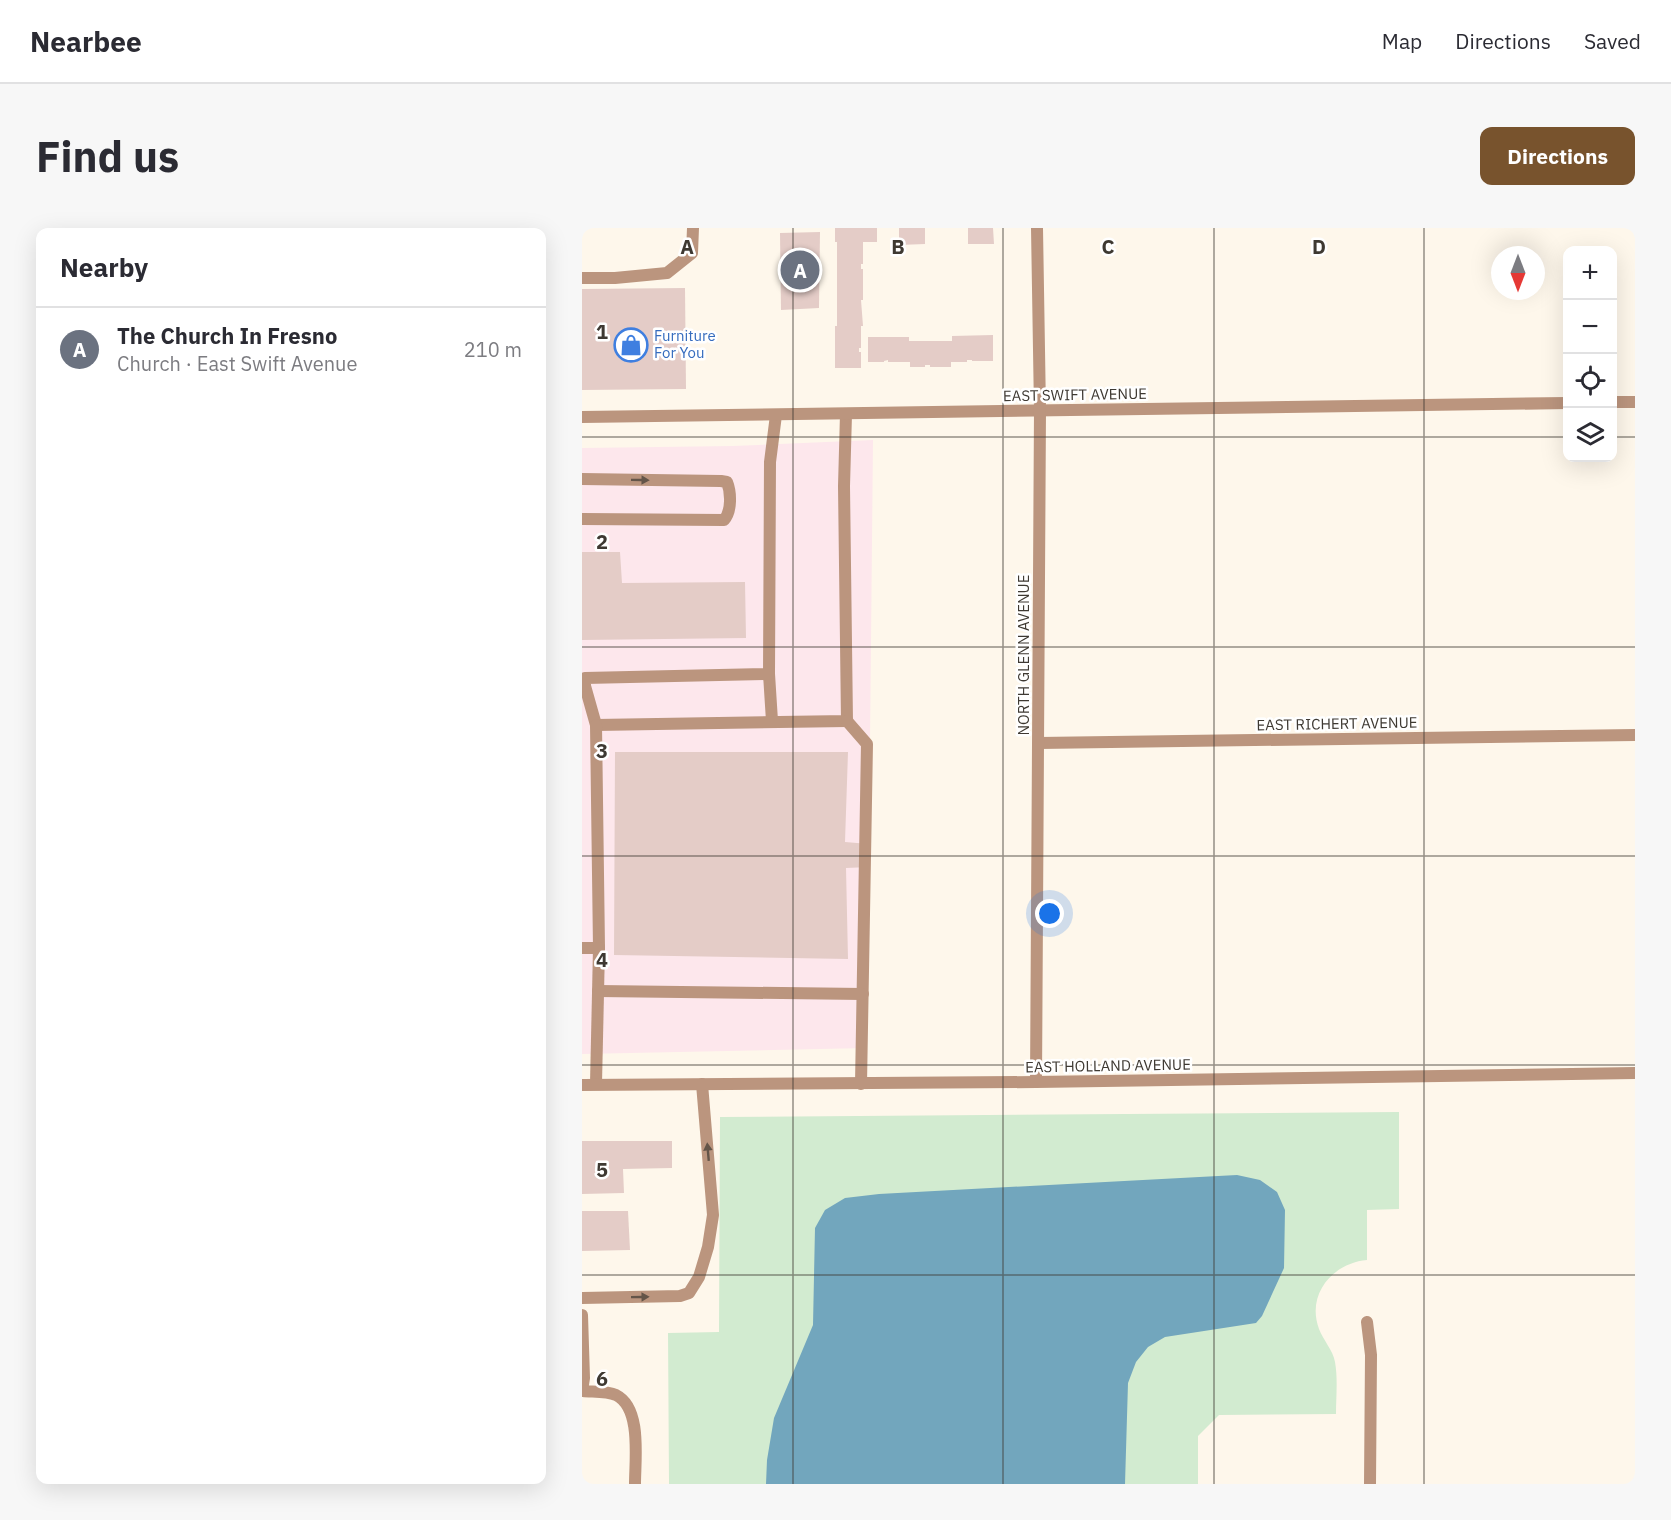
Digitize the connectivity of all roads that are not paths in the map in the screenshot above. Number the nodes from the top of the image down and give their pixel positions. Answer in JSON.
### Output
{"nodes":[{"id":1,"x":693,"y":228,"type":"edge"},
{"id":2,"x":1037,"y":228,"type":"edge"},
{"id":3,"x":582,"y":278,"type":"edge"},
{"id":4,"x":1617,"y":402,"type":"edge"},
{"id":5,"x":1635,"y":402,"type":"edge"},
{"id":6,"x":1563,"y":403,"type":"edge"},
{"id":7,"x":1040,"y":410,"type":"junction"},
{"id":8,"x":846,"y":414,"type":"junction"},
{"id":9,"x":776,"y":415,"type":"junction"},
{"id":10,"x":582,"y":417,"type":"edge"},
{"id":11,"x":582,"y":479,"type":"edge"},
{"id":12,"x":582,"y":519,"type":"edge"},
{"id":13,"x":769,"y":674,"type":"junction"},
{"id":14,"x":584,"y":686,"type":"edge"},
{"id":15,"x":772,"y":722,"type":"junction"},
{"id":16,"x":847,"y":722,"type":"junction"},
{"id":17,"x":597,"y":725,"type":"junction"},
{"id":18,"x":1635,"y":735,"type":"edge"},
{"id":19,"x":1039,"y":743,"type":"junction"},
{"id":20,"x":582,"y":948,"type":"edge"},
{"id":21,"x":599,"y":948,"type":"junction"},
{"id":22,"x":598,"y":991,"type":"junction"},
{"id":23,"x":863,"y":994,"type":"junction"},
{"id":24,"x":1635,"y":1073,"type":"edge"},
{"id":25,"x":1036,"y":1082,"type":"junction"},
{"id":26,"x":582,"y":1084,"type":"edge"},
{"id":27,"x":596,"y":1084,"type":"junction"},
{"id":28,"x":702,"y":1084,"type":"junction"},
{"id":29,"x":861,"y":1084,"type":"junction"},
{"id":30,"x":582,"y":1298,"type":"edge"},
{"id":31,"x":582,"y":1315,"type":"edge"},
{"id":32,"x":1367,"y":1322,"type":"dead end"},
{"id":33,"x":582,"y":1391,"type":"edge"},
{"id":34,"x":635,"y":1484,"type":"edge"},
{"id":35,"x":1370,"y":1484,"type":"edge"}],
"edges":[{"from":1,"to":3,"type":"street"},
{"from":2,"to":7,"type":"street","name":"NORTH GLENN AVENUE"},
{"from":4,"to":5,"type":"street"},
{"from":6,"to":7,"type":"street","name":"EAST SWIFT AVENUE"},
{"from":7,"to":8,"type":"street","name":"EAST SWIFT AVENUE"},
{"from":7,"to":19,"type":"street","name":"NORTH GLENN AVENUE"},
{"from":8,"to":9,"type":"street","name":"EAST SWIFT AVENUE"},
{"from":8,"to":16,"type":"street"},
{"from":9,"to":10,"type":"street","name":"EAST SWIFT AVENUE"},
{"from":9,"to":13,"type":"street"},
{"from":11,"to":12,"type":"street","one_way":true},
{"from":13,"to":14,"type":"street"},
{"from":13,"to":15,"type":"street"},
{"from":14,"to":17,"type":"street"},
{"from":15,"to":16,"type":"street"},
{"from":15,"to":17,"type":"street"},
{"from":16,"to":23,"type":"street"},
{"from":17,"to":21,"type":"street"},
{"from":18,"to":19,"type":"street","name":"EAST RICHERT AVENUE"},
{"from":19,"to":25,"type":"street","name":"NORTH GLENN AVENUE"},
{"from":20,"to":21,"type":"street"},
{"from":21,"to":22,"type":"street"},
{"from":22,"to":23,"type":"street"},
{"from":22,"to":27,"type":"street"},
{"from":23,"to":29,"type":"street"},
{"from":24,"to":25,"type":"street","name":"EAST HOLLAND AVENUE"},
{"from":25,"to":29,"type":"street","name":"EAST HOLLAND AVENUE"},
{"from":26,"to":27,"type":"street","name":"EAST HOLLAND AVENUE"},
{"from":27,"to":28,"type":"street","name":"EAST HOLLAND AVENUE"},
{"from":28,"to":29,"type":"street","name":"EAST HOLLAND AVENUE"},
{"from":30,"to":28,"type":"street","one_way":true},
{"from":31,"to":33,"type":"street"},
{"from":32,"to":35,"type":"street"},
{"from":33,"to":34,"type":"street"}]}
